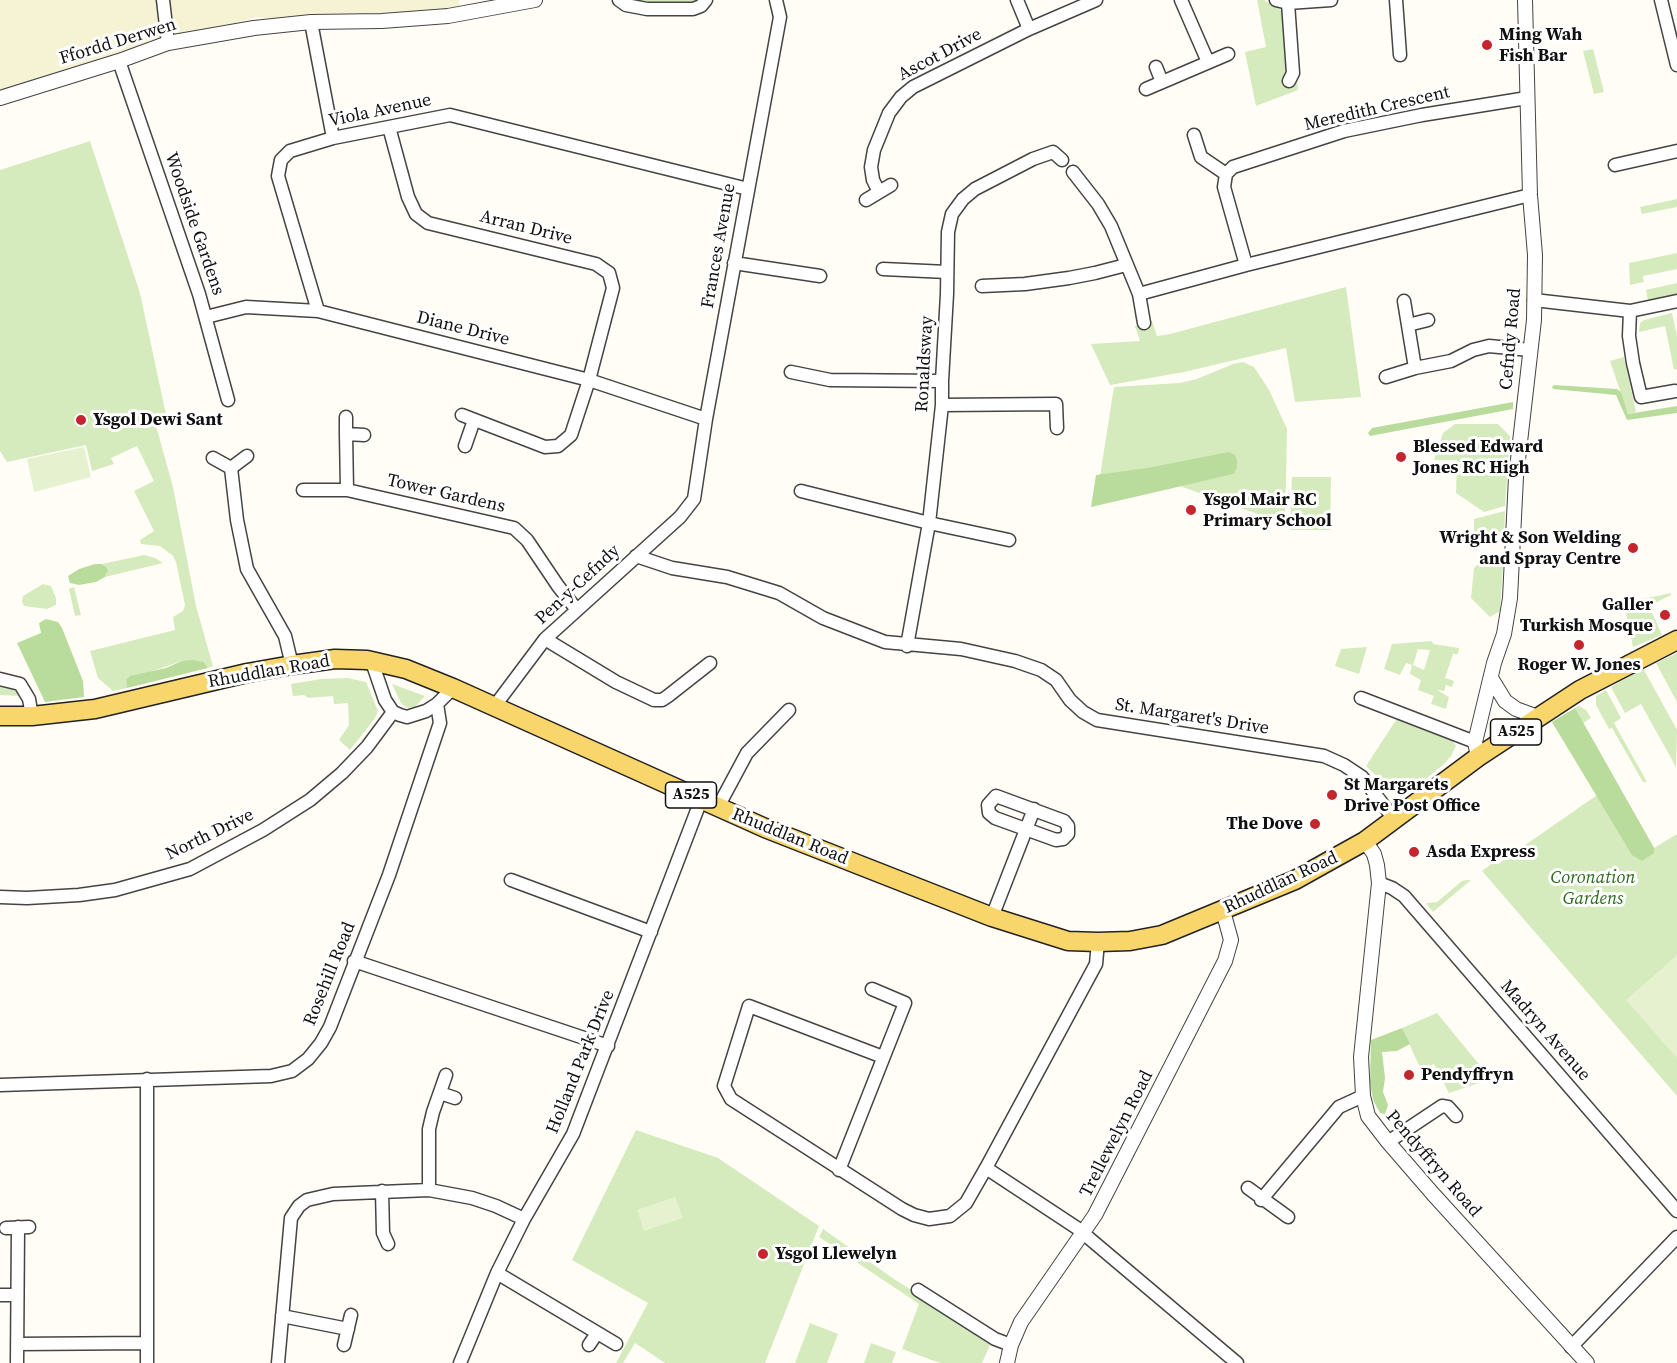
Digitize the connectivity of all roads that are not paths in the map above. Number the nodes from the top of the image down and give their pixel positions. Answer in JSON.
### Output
{"nodes":[{"id":1,"x":163,"y":0,"type":"edge"},
{"id":2,"x":535,"y":0,"type":"edge"},
{"id":3,"x":619,"y":0,"type":"edge"},
{"id":4,"x":706,"y":0,"type":"edge"},
{"id":5,"x":776,"y":0,"type":"edge"},
{"id":6,"x":1017,"y":0,"type":"edge"},
{"id":7,"x":1096,"y":0,"type":"edge"},
{"id":8,"x":1181,"y":0,"type":"edge"},
{"id":9,"x":1331,"y":0,"type":"edge"},
{"id":10,"x":1396,"y":0,"type":"edge"},
{"id":11,"x":1525,"y":0,"type":"edge"},
{"id":12,"x":1661,"y":0,"type":"edge"},
{"id":13,"x":1282,"y":1,"type":"edge"},
{"id":14,"x":311,"y":22,"type":"junction"},
{"id":15,"x":1029,"y":29,"type":"junction"},
{"id":16,"x":168,"y":43,"type":"junction"},
{"id":17,"x":1228,"y":54,"type":"dead end"},
{"id":18,"x":1400,"y":56,"type":"dead end"},
{"id":19,"x":119,"y":61,"type":"junction"},
{"id":20,"x":1208,"y":62,"type":"junction"},
{"id":21,"x":1677,"y":65,"type":"edge"},
{"id":22,"x":1156,"y":67,"type":"dead end"},
{"id":23,"x":1289,"y":81,"type":"dead end"},
{"id":24,"x":1162,"y":82,"type":"junction"},
{"id":25,"x":1146,"y":89,"type":"dead end"},
{"id":26,"x":0,"y":98,"type":"edge"},
{"id":27,"x":1527,"y":98,"type":"junction"},
{"id":28,"x":389,"y":127,"type":"junction"},
{"id":29,"x":1194,"y":135,"type":"dead end"},
{"id":30,"x":333,"y":138,"type":"junction"},
{"id":31,"x":1677,"y":151,"type":"edge"},
{"id":32,"x":1062,"y":160,"type":"dead end"},
{"id":33,"x":1615,"y":165,"type":"dead end"},
{"id":34,"x":1073,"y":172,"type":"dead end"},
{"id":35,"x":1226,"y":174,"type":"junction"},
{"id":36,"x":891,"y":185,"type":"dead end"},
{"id":37,"x":748,"y":189,"type":"junction"},
{"id":38,"x":879,"y":192,"type":"junction"},
{"id":39,"x":1530,"y":195,"type":"junction"},
{"id":40,"x":866,"y":200,"type":"dead end"},
{"id":41,"x":734,"y":264,"type":"junction"},
{"id":42,"x":1246,"y":264,"type":"junction"},
{"id":43,"x":1126,"y":265,"type":"junction"},
{"id":44,"x":883,"y":269,"type":"dead end"},
{"id":45,"x":946,"y":272,"type":"junction"},
{"id":46,"x":820,"y":276,"type":"dead end"},
{"id":47,"x":982,"y":285,"type":"dead end"},
{"id":48,"x":1139,"y":294,"type":"junction"},
{"id":49,"x":1534,"y":300,"type":"junction"},
{"id":50,"x":1404,"y":301,"type":"dead end"},
{"id":51,"x":1677,"y":301,"type":"edge"},
{"id":52,"x":318,"y":311,"type":"junction"},
{"id":53,"x":1630,"y":312,"type":"junction"},
{"id":54,"x":206,"y":317,"type":"junction"},
{"id":55,"x":1428,"y":320,"type":"dead end"},
{"id":56,"x":1144,"y":323,"type":"dead end"},
{"id":57,"x":1408,"y":325,"type":"junction"},
{"id":58,"x":1530,"y":350,"type":"junction"},
{"id":59,"x":1415,"y":368,"type":"junction"},
{"id":60,"x":791,"y":372,"type":"dead end"},
{"id":61,"x":1386,"y":377,"type":"dead end"},
{"id":62,"x":589,"y":380,"type":"junction"},
{"id":63,"x":942,"y":381,"type":"junction"},
{"id":64,"x":1675,"y":391,"type":"dead end"},
{"id":65,"x":228,"y":400,"type":"dead end"},
{"id":66,"x":942,"y":405,"type":"junction"},
{"id":67,"x":346,"y":417,"type":"dead end"},
{"id":68,"x":706,"y":418,"type":"junction"},
{"id":69,"x":1057,"y":428,"type":"dead end"},
{"id":70,"x":346,"y":434,"type":"junction"},
{"id":71,"x":364,"y":435,"type":"dead end"},
{"id":72,"x":465,"y":446,"type":"dead end"},
{"id":73,"x":247,"y":456,"type":"dead end"},
{"id":74,"x":213,"y":458,"type":"dead end"},
{"id":75,"x":231,"y":468,"type":"junction"},
{"id":76,"x":303,"y":490,"type":"dead end"},
{"id":77,"x":346,"y":490,"type":"junction"},
{"id":78,"x":801,"y":491,"type":"dead end"},
{"id":79,"x":694,"y":499,"type":"joint"},
{"id":80,"x":929,"y":523,"type":"junction"},
{"id":81,"x":1009,"y":540,"type":"dead end"},
{"id":82,"x":636,"y":555,"type":"junction"},
{"id":83,"x":577,"y":609,"type":"junction"},
{"id":84,"x":546,"y":639,"type":"junction"},
{"id":85,"x":1677,"y":640,"type":"edge"},
{"id":86,"x":907,"y":646,"type":"junction"},
{"id":87,"x":372,"y":662,"type":"junction"},
{"id":88,"x":711,"y":663,"type":"dead end"},
{"id":89,"x":292,"y":665,"type":"junction"},
{"id":90,"x":1491,"y":678,"type":"junction"},
{"id":91,"x":0,"y":679,"type":"edge"},
{"id":92,"x":453,"y":688,"type":"junction"},
{"id":93,"x":1361,"y":698,"type":"dead end"},
{"id":94,"x":437,"y":704,"type":"junction"},
{"id":95,"x":494,"y":707,"type":"junction"},
{"id":96,"x":789,"y":710,"type":"dead end"},
{"id":97,"x":393,"y":712,"type":"junction"},
{"id":98,"x":0,"y":716,"type":"edge"},
{"id":99,"x":32,"y":716,"type":"junction"},
{"id":100,"x":1538,"y":717,"type":"junction"},
{"id":101,"x":1477,"y":749,"type":"junction"},
{"id":102,"x":709,"y":803,"type":"junction"},
{"id":103,"x":1034,"y":809,"type":"junction"},
{"id":104,"x":1394,"y":819,"type":"junction"},
{"id":105,"x":1026,"y":829,"type":"junction"},
{"id":106,"x":1365,"y":841,"type":"junction"},
{"id":107,"x":510,"y":880,"type":"dead end"},
{"id":108,"x":1379,"y":883,"type":"junction"},
{"id":109,"x":0,"y":897,"type":"edge"},
{"id":110,"x":1223,"y":911,"type":"junction"},
{"id":111,"x":992,"y":917,"type":"junction"},
{"id":112,"x":651,"y":932,"type":"junction"},
{"id":113,"x":1098,"y":942,"type":"junction"},
{"id":114,"x":354,"y":961,"type":"junction"},
{"id":115,"x":872,"y":989,"type":"dead end"},
{"id":116,"x":608,"y":1046,"type":"junction"},
{"id":117,"x":883,"y":1057,"type":"junction"},
{"id":118,"x":446,"y":1075,"type":"dead end"},
{"id":119,"x":147,"y":1079,"type":"junction"},
{"id":120,"x":0,"y":1085,"type":"edge"},
{"id":121,"x":440,"y":1093,"type":"junction"},
{"id":122,"x":1363,"y":1096,"type":"junction"},
{"id":123,"x":455,"y":1098,"type":"dead end"},
{"id":124,"x":1456,"y":1116,"type":"dead end"},
{"id":125,"x":1388,"y":1142,"type":"junction"},
{"id":126,"x":986,"y":1168,"type":"junction"},
{"id":127,"x":839,"y":1170,"type":"junction"},
{"id":128,"x":1248,"y":1188,"type":"dead end"},
{"id":129,"x":429,"y":1190,"type":"junction"},
{"id":130,"x":382,"y":1191,"type":"junction"},
{"id":131,"x":1261,"y":1200,"type":"junction"},
{"id":132,"x":1677,"y":1211,"type":"edge"},
{"id":133,"x":1288,"y":1217,"type":"dead end"},
{"id":134,"x":524,"y":1219,"type":"junction"},
{"id":135,"x":18,"y":1228,"type":"dead end"},
{"id":136,"x":1084,"y":1233,"type":"junction"},
{"id":137,"x":1677,"y":1237,"type":"edge"},
{"id":138,"x":388,"y":1244,"type":"dead end"},
{"id":139,"x":497,"y":1273,"type":"junction"},
{"id":140,"x":918,"y":1290,"type":"dead end"},
{"id":141,"x":0,"y":1295,"type":"edge"},
{"id":142,"x":17,"y":1295,"type":"junction"},
{"id":143,"x":351,"y":1315,"type":"dead end"},
{"id":144,"x":282,"y":1316,"type":"junction"},
{"id":145,"x":348,"y":1329,"type":"junction"},
{"id":146,"x":597,"y":1333,"type":"junction"},
{"id":147,"x":17,"y":1344,"type":"junction"},
{"id":148,"x":147,"y":1344,"type":"junction"},
{"id":149,"x":616,"y":1344,"type":"dead end"},
{"id":150,"x":344,"y":1345,"type":"dead end"},
{"id":151,"x":589,"y":1345,"type":"dead end"},
{"id":152,"x":1011,"y":1345,"type":"junction"},
{"id":153,"x":1571,"y":1347,"type":"junction"},
{"id":154,"x":17,"y":1363,"type":"edge"},
{"id":155,"x":147,"y":1363,"type":"edge"},
{"id":156,"x":279,"y":1363,"type":"edge"},
{"id":157,"x":460,"y":1363,"type":"edge"},
{"id":158,"x":1007,"y":1363,"type":"edge"},
{"id":159,"x":1237,"y":1363,"type":"edge"},
{"id":160,"x":1587,"y":1363,"type":"edge"}],
"edges":[{"from":1,"to":16,"type":"street"},
{"from":2,"to":14,"type":"street","name":"Ffordd Derwen"},
{"from":3,"to":4,"type":"street"},
{"from":5,"to":37,"type":"street","name":"Frances Avenue"},
{"from":6,"to":15,"type":"street"},
{"from":7,"to":15,"type":"street","name":"Ascot Drive"},
{"from":8,"to":20,"type":"street"},
{"from":9,"to":13,"type":"street"},
{"from":10,"to":18,"type":"street"},
{"from":11,"to":27,"type":"street","name":"Cefndy Road"},
{"from":12,"to":21,"type":"street"},
{"from":13,"to":23,"type":"street"},
{"from":14,"to":16,"type":"street","name":"Ffordd Derwen"},
{"from":14,"to":30,"type":"street"},
{"from":15,"to":38,"type":"street","name":"Ascot Drive"},
{"from":16,"to":19,"type":"street","name":"Ffordd Derwen"},
{"from":17,"to":20,"type":"street"},
{"from":19,"to":26,"type":"street","name":"Ffordd Derwen"},
{"from":19,"to":54,"type":"street","name":"Woodside Gardens"},
{"from":20,"to":24,"type":"street"},
{"from":22,"to":24,"type":"street"},
{"from":24,"to":25,"type":"street"},
{"from":27,"to":35,"type":"street","name":"Meredith Crescent"},
{"from":27,"to":39,"type":"street","name":"Cefndy Road"},
{"from":28,"to":30,"type":"street","name":"Viola Avenue"},
{"from":28,"to":37,"type":"street","name":"Viola Avenue"},
{"from":28,"to":62,"type":"street","name":"Arran Drive"},
{"from":29,"to":35,"type":"street"},
{"from":30,"to":52,"type":"street","name":"Viola Avenue"},
{"from":31,"to":33,"type":"street"},
{"from":32,"to":45,"type":"street","name":"Ronaldsway"},
{"from":34,"to":43,"type":"street"},
{"from":35,"to":42,"type":"street"},
{"from":36,"to":38,"type":"street"},
{"from":37,"to":41,"type":"street","name":"Frances Avenue"},
{"from":38,"to":40,"type":"street"},
{"from":39,"to":42,"type":"street"},
{"from":39,"to":49,"type":"street","name":"Cefndy Road"},
{"from":41,"to":46,"type":"street"},
{"from":41,"to":68,"type":"street","name":"Frances Avenue"},
{"from":42,"to":48,"type":"street"},
{"from":43,"to":47,"type":"street"},
{"from":43,"to":48,"type":"street"},
{"from":44,"to":45,"type":"street"},
{"from":45,"to":63,"type":"street","name":"Ronaldsway"},
{"from":48,"to":56,"type":"street"},
{"from":49,"to":53,"type":"street"},
{"from":49,"to":58,"type":"street","name":"Cefndy Road"},
{"from":50,"to":57,"type":"street"},
{"from":51,"to":53,"type":"street"},
{"from":52,"to":54,"type":"street","name":"Diane Drive"},
{"from":52,"to":62,"type":"street","name":"Diane Drive"},
{"from":53,"to":64,"type":"street"},
{"from":54,"to":65,"type":"street","name":"Woodside Gardens"},
{"from":55,"to":57,"type":"street"},
{"from":57,"to":59,"type":"street"},
{"from":58,"to":59,"type":"street"},
{"from":58,"to":90,"type":"street","name":"Cefndy Road"},
{"from":59,"to":61,"type":"street"},
{"from":60,"to":63,"type":"street"},
{"from":62,"to":68,"type":"street","name":"Diane Drive"},
{"from":62,"to":72,"type":"street","name":"Arran Drive"},
{"from":63,"to":66,"type":"street","name":"Ronaldsway"},
{"from":66,"to":69,"type":"street"},
{"from":66,"to":80,"type":"street","name":"Ronaldsway"},
{"from":67,"to":70,"type":"street"},
{"from":68,"to":79,"type":"street","name":"Frances Avenue"},
{"from":70,"to":71,"type":"street"},
{"from":70,"to":77,"type":"street"},
{"from":73,"to":75,"type":"street"},
{"from":74,"to":75,"type":"street"},
{"from":75,"to":89,"type":"street"},
{"from":76,"to":77,"type":"street","name":"Tower Gardens"},
{"from":77,"to":83,"type":"street","name":"Tower Gardens"},
{"from":78,"to":80,"type":"street"},
{"from":79,"to":82,"type":"street","name":"Pen-y-Cefndy"},
{"from":80,"to":81,"type":"street"},
{"from":80,"to":86,"type":"street","name":"Ronaldsway"},
{"from":82,"to":83,"type":"street","name":"Pen-y-Cefndy"},
{"from":82,"to":86,"type":"street","name":"St. Margaret's Drive"},
{"from":83,"to":84,"type":"street","name":"Pen-y-Cefndy"},
{"from":84,"to":88,"type":"street"},
{"from":84,"to":95,"type":"street","name":"Pen-y-Cefndy"},
{"from":85,"to":100,"type":"main road","number":"A525"},
{"from":86,"to":104,"type":"street","name":"St. Margaret's Drive"},
{"from":87,"to":89,"type":"main road","name":"Rhuddlan Road","number":"A525"},
{"from":87,"to":92,"type":"main road","name":"Rhuddlan Road","number":"A525"},
{"from":87,"to":97,"type":"street"},
{"from":89,"to":99,"type":"main road","name":"Rhuddlan Road","number":"A525"},
{"from":90,"to":100,"type":"street"},
{"from":90,"to":101,"type":"street","name":"Cefndy Road"},
{"from":91,"to":99,"type":"street"},
{"from":92,"to":94,"type":"street"},
{"from":92,"to":95,"type":"main road","name":"Rhuddlan Road","number":"A525"},
{"from":93,"to":101,"type":"street"},
{"from":94,"to":97,"type":"street"},
{"from":94,"to":114,"type":"street","name":"Rosehill Road"},
{"from":95,"to":102,"type":"main road","name":"Rhuddlan Road","number":"A525"},
{"from":96,"to":102,"type":"street","name":"Holland Park Drive"},
{"from":97,"to":109,"type":"street","name":"North Drive"},
{"from":98,"to":99,"type":"main road","name":"Rhuddlan Road","number":"A525"},
{"from":100,"to":101,"type":"main road","number":"A525"},
{"from":101,"to":104,"type":"main road","number":"A525"},
{"from":102,"to":111,"type":"main road","name":"Rhuddlan Road","number":"A525"},
{"from":102,"to":112,"type":"street","name":"Holland Park Drive"},
{"from":103,"to":105,"type":"street"},
{"from":103,"to":105,"type":"street"},
{"from":103,"to":105,"type":"street"},
{"from":104,"to":106,"type":"main road","number":"A525"},
{"from":105,"to":111,"type":"street"},
{"from":106,"to":108,"type":"street","name":"Pendyffryn Road"},
{"from":106,"to":110,"type":"main road","name":"Rhuddlan Road","number":"A525"},
{"from":107,"to":112,"type":"street"},
{"from":108,"to":122,"type":"street","name":"Pendyffryn Road"},
{"from":108,"to":132,"type":"street","name":"Madryn Avenue"},
{"from":110,"to":113,"type":"main road","name":"Rhuddlan Road","number":"A525"},
{"from":110,"to":136,"type":"street","name":"Trellewelyn Road"},
{"from":111,"to":113,"type":"main road","name":"Rhuddlan Road","number":"A525"},
{"from":112,"to":116,"type":"street","name":"Holland Park Drive"},
{"from":113,"to":126,"type":"street"},
{"from":114,"to":116,"type":"street"},
{"from":114,"to":119,"type":"street","name":"Rosehill Road"},
{"from":115,"to":117,"type":"street"},
{"from":116,"to":134,"type":"street","name":"Holland Park Drive"},
{"from":117,"to":127,"type":"street"},
{"from":117,"to":127,"type":"street"},
{"from":118,"to":121,"type":"street"},
{"from":119,"to":120,"type":"street","name":"Rosehill Road"},
{"from":119,"to":148,"type":"street"},
{"from":121,"to":123,"type":"street"},
{"from":121,"to":129,"type":"street"},
{"from":122,"to":125,"type":"street","name":"Pendyffryn Road"},
{"from":122,"to":131,"type":"street"},
{"from":124,"to":125,"type":"street"},
{"from":125,"to":153,"type":"street","name":"Pendyffryn Road"},
{"from":126,"to":127,"type":"street"},
{"from":126,"to":136,"type":"street"},
{"from":128,"to":131,"type":"street"},
{"from":129,"to":130,"type":"street"},
{"from":129,"to":134,"type":"street"},
{"from":130,"to":138,"type":"street"},
{"from":130,"to":144,"type":"street"},
{"from":131,"to":133,"type":"street"},
{"from":134,"to":139,"type":"street","name":"Holland Park Drive"},
{"from":135,"to":142,"type":"street"},
{"from":136,"to":152,"type":"street","name":"Trellewelyn Road"},
{"from":136,"to":159,"type":"street"},
{"from":137,"to":153,"type":"street"},
{"from":139,"to":146,"type":"street"},
{"from":139,"to":157,"type":"street","name":"Holland Park Drive"},
{"from":140,"to":152,"type":"street"},
{"from":141,"to":142,"type":"street"},
{"from":142,"to":147,"type":"street"},
{"from":143,"to":145,"type":"street"},
{"from":144,"to":145,"type":"street"},
{"from":144,"to":156,"type":"street"},
{"from":145,"to":150,"type":"street"},
{"from":146,"to":149,"type":"street"},
{"from":146,"to":151,"type":"street"},
{"from":147,"to":148,"type":"street"},
{"from":147,"to":154,"type":"street"},
{"from":148,"to":155,"type":"street"},
{"from":152,"to":158,"type":"street","name":"Trellewelyn Road"},
{"from":153,"to":160,"type":"street","name":"Pendyffryn Road"}]}
